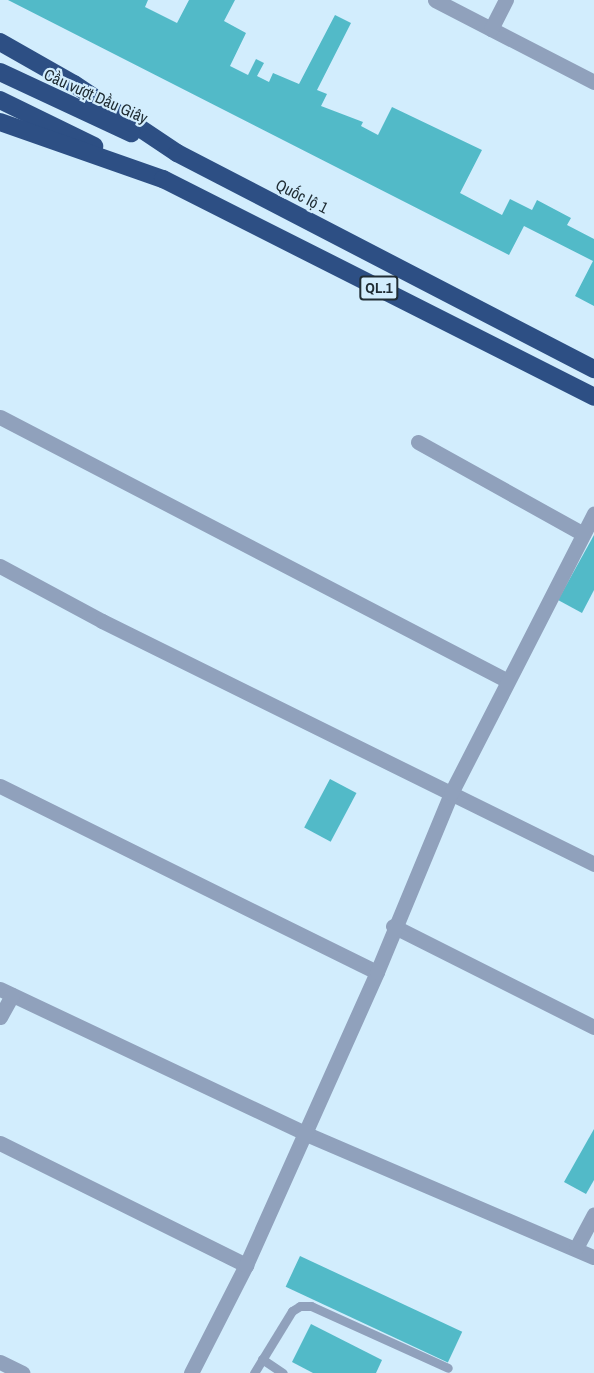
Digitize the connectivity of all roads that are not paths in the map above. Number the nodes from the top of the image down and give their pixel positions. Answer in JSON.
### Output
{"nodes":[{"id":1,"x":435,"y":0,"type":"edge"},
{"id":2,"x":506,"y":0,"type":"edge"},
{"id":3,"x":491,"y":29,"type":"junction"},
{"id":4,"x":0,"y":42,"type":"edge"},
{"id":5,"x":0,"y":72,"type":"edge"},
{"id":6,"x":594,"y":82,"type":"edge"},
{"id":7,"x":0,"y":100,"type":"edge"},
{"id":8,"x":0,"y":122,"type":"edge"},
{"id":9,"x":177,"y":153,"type":"junction"},
{"id":10,"x":163,"y":179,"type":"junction"},
{"id":11,"x":594,"y":369,"type":"edge"},
{"id":12,"x":594,"y":397,"type":"edge"},
{"id":13,"x":0,"y":417,"type":"edge"},
{"id":14,"x":418,"y":442,"type":"dead end"},
{"id":15,"x":594,"y":513,"type":"edge"},
{"id":16,"x":583,"y":534,"type":"junction"},
{"id":17,"x":0,"y":566,"type":"edge"},
{"id":18,"x":506,"y":680,"type":"junction"},
{"id":19,"x":0,"y":786,"type":"edge"},
{"id":20,"x":451,"y":793,"type":"junction"},
{"id":21,"x":594,"y":864,"type":"edge"},
{"id":22,"x":393,"y":926,"type":"junction"},
{"id":23,"x":377,"y":972,"type":"junction"},
{"id":24,"x":6,"y":992,"type":"edge"},
{"id":25,"x":0,"y":1017,"type":"edge"},
{"id":26,"x":594,"y":1028,"type":"edge"},
{"id":27,"x":304,"y":1133,"type":"junction"},
{"id":28,"x":0,"y":1143,"type":"edge"},
{"id":29,"x":594,"y":1214,"type":"edge"},
{"id":30,"x":576,"y":1248,"type":"junction"},
{"id":31,"x":594,"y":1257,"type":"edge"},
{"id":32,"x":246,"y":1265,"type":"junction"},
{"id":33,"x":262,"y":1359,"type":"junction"},
{"id":34,"x":0,"y":1362,"type":"edge"},
{"id":35,"x":448,"y":1368,"type":"dead end"},
{"id":36,"x":23,"y":1373,"type":"edge"},
{"id":37,"x":191,"y":1373,"type":"edge"},
{"id":38,"x":254,"y":1373,"type":"edge"},
{"id":39,"x":283,"y":1373,"type":"edge"}],
"edges":[{"from":1,"to":3,"type":"street"},
{"from":2,"to":3,"type":"street"},
{"from":3,"to":6,"type":"street"},
{"from":4,"to":9,"type":"highway","name":"Quốc lộ 1","number":"QL.1"},
{"from":5,"to":9,"type":"highway","name":"Cầu vượt Dầu Giây","number":"QL.1"},
{"from":7,"to":10,"type":"highway","number":"QL.1"},
{"from":8,"to":10,"type":"highway","number":"QL.1"},
{"from":9,"to":11,"type":"highway","name":"Quốc lộ 1","number":"QL.1"},
{"from":10,"to":12,"type":"highway","number":"QL.1"},
{"from":13,"to":18,"type":"street"},
{"from":14,"to":16,"type":"street"},
{"from":15,"to":16,"type":"street"},
{"from":16,"to":18,"type":"street"},
{"from":17,"to":20,"type":"street"},
{"from":18,"to":20,"type":"street"},
{"from":19,"to":23,"type":"street"},
{"from":20,"to":21,"type":"street"},
{"from":20,"to":22,"type":"street"},
{"from":22,"to":23,"type":"street"},
{"from":22,"to":26,"type":"street"},
{"from":23,"to":27,"type":"street"},
{"from":24,"to":25,"type":"street"},
{"from":24,"to":27,"type":"street"},
{"from":27,"to":30,"type":"street"},
{"from":27,"to":32,"type":"street"},
{"from":28,"to":32,"type":"street"},
{"from":29,"to":30,"type":"street"},
{"from":30,"to":31,"type":"street"},
{"from":32,"to":37,"type":"street"},
{"from":33,"to":35,"type":"lane"},
{"from":33,"to":38,"type":"lane"},
{"from":33,"to":39,"type":"lane"},
{"from":34,"to":36,"type":"street"}]}
